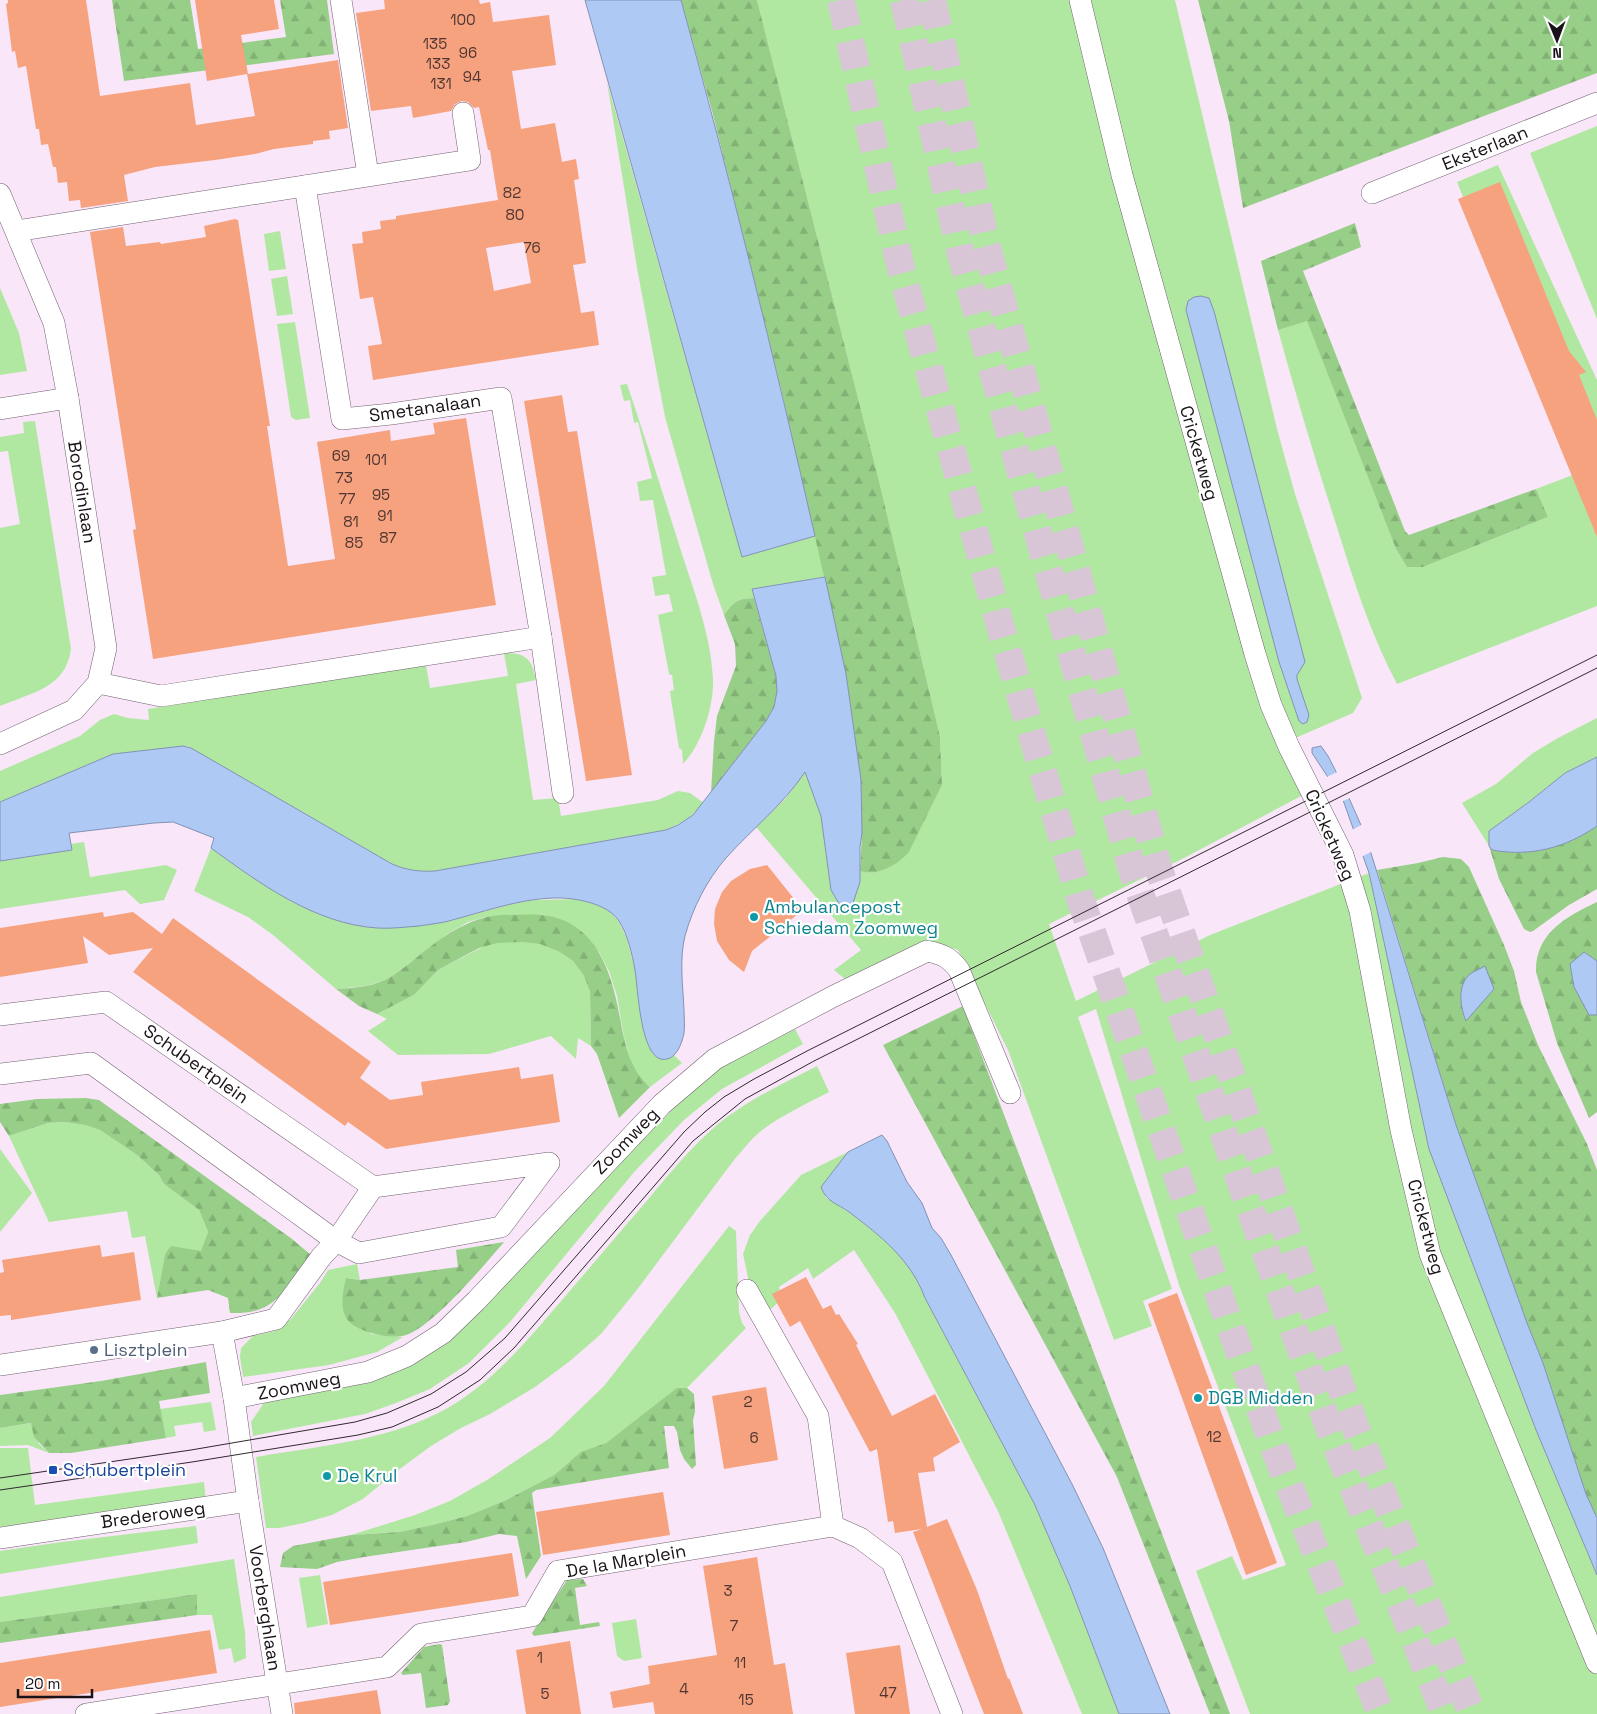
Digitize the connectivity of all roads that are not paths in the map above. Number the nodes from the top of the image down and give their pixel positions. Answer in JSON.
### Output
{"nodes":[{"id":1,"x":341,"y":0,"type":"edge"},
{"id":2,"x":1080,"y":0,"type":"edge"},
{"id":3,"x":1597,"y":104,"type":"edge"},
{"id":4,"x":463,"y":113,"type":"dead end"},
{"id":5,"x":368,"y":176,"type":"junction"},
{"id":6,"x":305,"y":186,"type":"junction"},
{"id":7,"x":1372,"y":192,"type":"dead end"},
{"id":8,"x":0,"y":194,"type":"edge"},
{"id":9,"x":16,"y":231,"type":"junction"},
{"id":10,"x":68,"y":398,"type":"junction"},
{"id":11,"x":0,"y":409,"type":"edge"},
{"id":12,"x":541,"y":637,"type":"junction"},
{"id":13,"x":98,"y":683,"type":"junction"},
{"id":14,"x":0,"y":744,"type":"edge"},
{"id":15,"x":563,"y":793,"type":"dead end"},
{"id":16,"x":0,"y":1015,"type":"edge"},
{"id":17,"x":0,"y":1074,"type":"edge"},
{"id":18,"x":1010,"y":1093,"type":"dead end"},
{"id":19,"x":373,"y":1186,"type":"junction"},
{"id":20,"x":336,"y":1241,"type":"junction"},
{"id":21,"x":747,"y":1290,"type":"dead end"},
{"id":22,"x":222,"y":1332,"type":"junction"},
{"id":23,"x":0,"y":1365,"type":"edge"},
{"id":24,"x":234,"y":1398,"type":"junction"},
{"id":25,"x":248,"y":1501,"type":"junction"},
{"id":26,"x":833,"y":1526,"type":"junction"},
{"id":27,"x":0,"y":1538,"type":"edge"},
{"id":28,"x":1597,"y":1663,"type":"edge"},
{"id":29,"x":277,"y":1684,"type":"junction"},
{"id":30,"x":86,"y":1714,"type":"edge"},
{"id":31,"x":282,"y":1714,"type":"edge"},
{"id":32,"x":952,"y":1714,"type":"edge"}],
"edges":[{"from":1,"to":5,"type":"street"},
{"from":2,"to":28,"type":"street","name":"Cricketweg"},
{"from":3,"to":7,"type":"street","name":"Eksterlaan"},
{"from":4,"to":5,"type":"street"},
{"from":5,"to":6,"type":"street"},
{"from":6,"to":9,"type":"street"},
{"from":6,"to":12,"type":"street","name":"Smetanalaan"},
{"from":8,"to":9,"type":"street","name":"Borodinlaan"},
{"from":9,"to":10,"type":"street","name":"Borodinlaan"},
{"from":10,"to":11,"type":"street"},
{"from":10,"to":13,"type":"street","name":"Borodinlaan"},
{"from":12,"to":13,"type":"street"},
{"from":12,"to":15,"type":"street","name":"Smetanalaan"},
{"from":13,"to":14,"type":"street","name":"Borodinlaan"},
{"from":16,"to":19,"type":"street","name":"Schubertplein"},
{"from":17,"to":20,"type":"street"},
{"from":18,"to":24,"type":"street","name":"Zoomweg"},
{"from":19,"to":20,"type":"street"},
{"from":19,"to":20,"type":"street"},
{"from":20,"to":22,"type":"street"},
{"from":21,"to":26,"type":"street"},
{"from":22,"to":23,"type":"street"},
{"from":22,"to":24,"type":"street"},
{"from":24,"to":25,"type":"street","name":"Zoomweg"},
{"from":25,"to":27,"type":"street","name":"Brederoweg"},
{"from":25,"to":29,"type":"street","name":"Voorberghlaan"},
{"from":26,"to":29,"type":"street","name":"De la Marplein"},
{"from":26,"to":32,"type":"street"},
{"from":29,"to":30,"type":"street"},
{"from":29,"to":31,"type":"street","name":"Voorberghlaan"}]}
